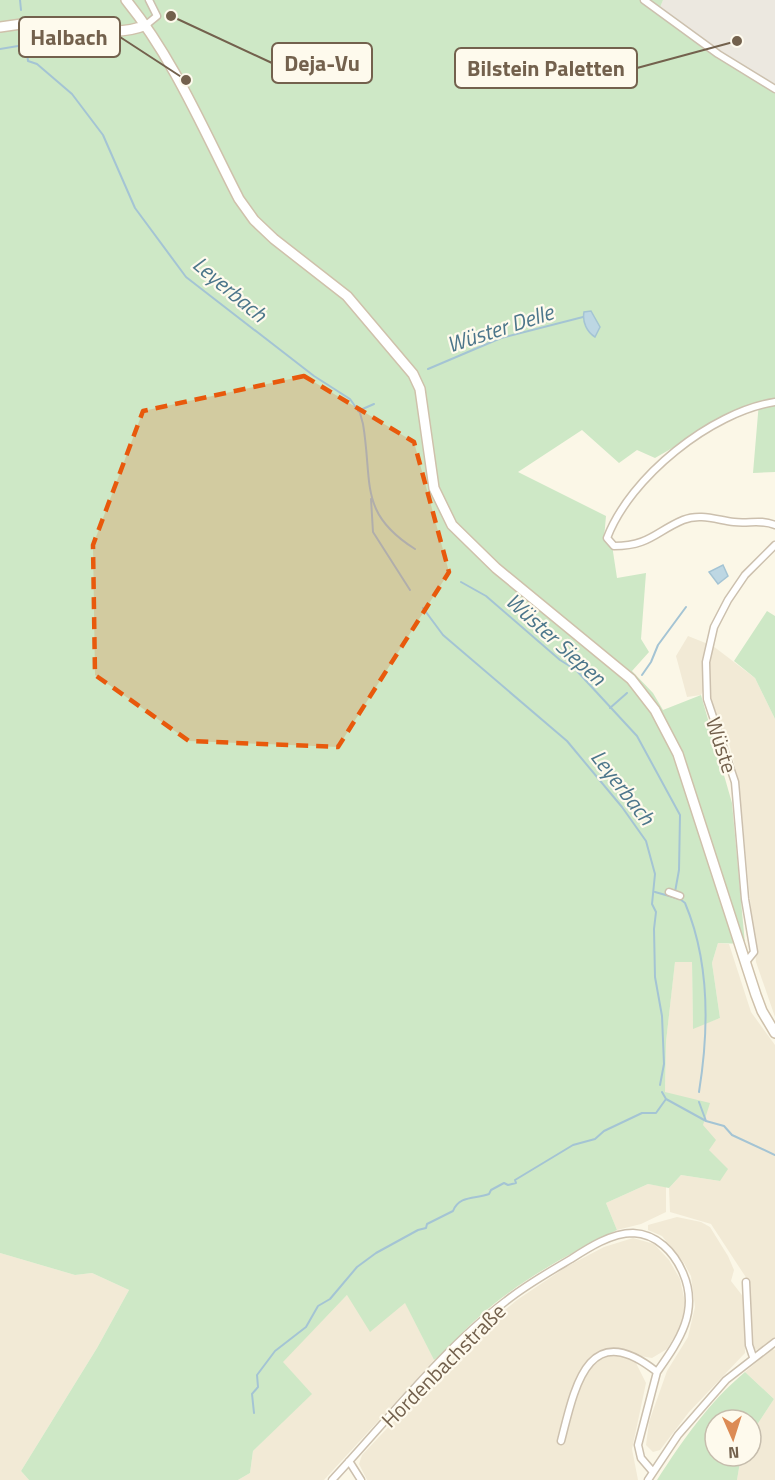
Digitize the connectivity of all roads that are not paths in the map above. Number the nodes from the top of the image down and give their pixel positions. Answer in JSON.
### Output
{"nodes":[{"id":1,"x":126,"y":0,"type":"edge"},
{"id":2,"x":148,"y":0,"type":"edge"},
{"id":3,"x":644,"y":0,"type":"edge"},
{"id":4,"x":146,"y":25,"type":"junction"},
{"id":5,"x":0,"y":27,"type":"edge"},
{"id":6,"x":775,"y":89,"type":"edge"},
{"id":7,"x":775,"y":402,"type":"edge"},
{"id":8,"x":775,"y":525,"type":"edge"},
{"id":9,"x":775,"y":545,"type":"edge"},
{"id":10,"x":669,"y":892,"type":"dead end"},
{"id":11,"x":680,"y":896,"type":"dead end"},
{"id":12,"x":746,"y":962,"type":"junction"},
{"id":13,"x":775,"y":1033,"type":"edge"},
{"id":14,"x":746,"y":1282,"type":"dead end"},
{"id":15,"x":775,"y":1344,"type":"edge"},
{"id":16,"x":753,"y":1356,"type":"junction"},
{"id":17,"x":657,"y":1372,"type":"junction"},
{"id":18,"x":561,"y":1441,"type":"dead end"},
{"id":19,"x":349,"y":1461,"type":"junction"},
{"id":20,"x":653,"y":1472,"type":"junction"},
{"id":21,"x":332,"y":1480,"type":"edge"},
{"id":22,"x":361,"y":1480,"type":"edge"},
{"id":23,"x":648,"y":1480,"type":"edge"}],
"edges":[{"from":1,"to":4,"type":"main road"},
{"from":2,"to":4,"type":"street"},
{"from":3,"to":6,"type":"street"},
{"from":4,"to":5,"type":"main road"},
{"from":4,"to":12,"type":"main road"},
{"from":7,"to":8,"type":"street"},
{"from":9,"to":12,"type":"street","name":"Wüste"},
{"from":10,"to":11,"type":"street"},
{"from":12,"to":13,"type":"main road"},
{"from":14,"to":16,"type":"street"},
{"from":15,"to":16,"type":"street"},
{"from":16,"to":20,"type":"street"},
{"from":17,"to":18,"type":"street"},
{"from":17,"to":19,"type":"street","name":"Hordenbachstraße"},
{"from":17,"to":20,"type":"street","name":"Hordenbachstraße"},
{"from":19,"to":21,"type":"street","name":"Hordenbachstraße"},
{"from":19,"to":22,"type":"street"},
{"from":20,"to":23,"type":"street"}]}
